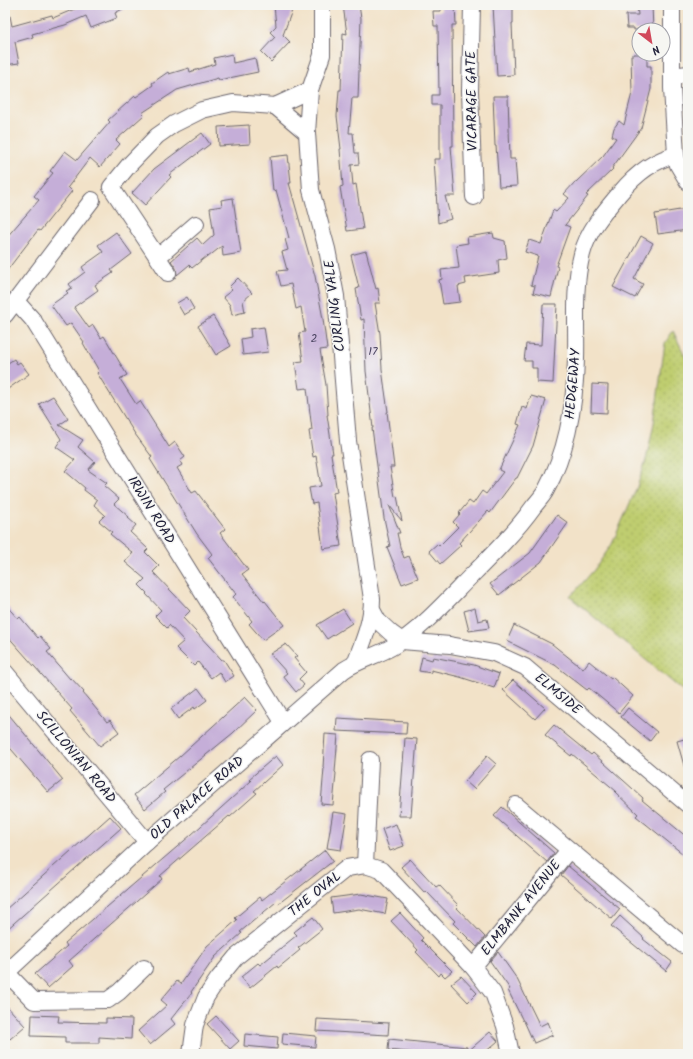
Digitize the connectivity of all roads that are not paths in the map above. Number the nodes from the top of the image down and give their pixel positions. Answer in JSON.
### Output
{"nodes":[{"id":1,"x":322,"y":5,"type":"edge"},
{"id":2,"x":472,"y":5,"type":"edge"},
{"id":3,"x":672,"y":5,"type":"edge"},
{"id":4,"x":688,"y":74,"type":"edge"},
{"id":5,"x":672,"y":76,"type":"junction"},
{"id":6,"x":310,"y":90,"type":"junction"},
{"id":7,"x":275,"y":106,"type":"junction"},
{"id":8,"x":307,"y":133,"type":"junction"},
{"id":9,"x":676,"y":155,"type":"junction"},
{"id":10,"x":688,"y":182,"type":"edge"},
{"id":11,"x":474,"y":197,"type":"dead end"},
{"id":12,"x":92,"y":200,"type":"dead end"},
{"id":13,"x":196,"y":224,"type":"dead end"},
{"id":14,"x":158,"y":257,"type":"junction"},
{"id":15,"x":168,"y":274,"type":"dead end"},
{"id":16,"x":16,"y":300,"type":"junction"},
{"id":17,"x":5,"y":315,"type":"edge"},
{"id":18,"x":372,"y":610,"type":"junction"},
{"id":19,"x":402,"y":641,"type":"junction"},
{"id":20,"x":355,"y":663,"type":"junction"},
{"id":21,"x":5,"y":672,"type":"edge"},
{"id":22,"x":283,"y":722,"type":"junction"},
{"id":23,"x":370,"y":760,"type":"dead end"},
{"id":24,"x":516,"y":805,"type":"dead end"},
{"id":25,"x":688,"y":805,"type":"edge"},
{"id":26,"x":147,"y":842,"type":"junction"},
{"id":27,"x":569,"y":850,"type":"junction"},
{"id":28,"x":366,"y":865,"type":"junction"},
{"id":29,"x":683,"y":945,"type":"dead end"},
{"id":30,"x":473,"y":967,"type":"junction"},
{"id":31,"x":144,"y":968,"type":"dead end"},
{"id":32,"x":5,"y":973,"type":"edge"},
{"id":33,"x":191,"y":1054,"type":"edge"},
{"id":34,"x":510,"y":1054,"type":"edge"}],
"edges":[{"from":1,"to":6,"type":"street","name":"CURLING VALE"},
{"from":2,"to":11,"type":"street","name":"VICARAGE GATE"},
{"from":3,"to":5,"type":"street"},
{"from":4,"to":5,"type":"street"},
{"from":5,"to":9,"type":"street"},
{"from":6,"to":7,"type":"street"},
{"from":6,"to":8,"type":"street","name":"CURLING VALE"},
{"from":7,"to":8,"type":"street"},
{"from":7,"to":14,"type":"street"},
{"from":8,"to":18,"type":"street","name":"CURLING VALE"},
{"from":9,"to":10,"type":"street"},
{"from":9,"to":19,"type":"street","name":"HEDGEWAY"},
{"from":12,"to":16,"type":"street"},
{"from":13,"to":14,"type":"street"},
{"from":14,"to":15,"type":"street"},
{"from":16,"to":17,"type":"street"},
{"from":16,"to":22,"type":"street","name":"IRWIN ROAD"},
{"from":18,"to":19,"type":"street"},
{"from":18,"to":20,"type":"street","name":"CURLING VALE"},
{"from":19,"to":20,"type":"street","name":"OLD PALACE ROAD"},
{"from":19,"to":25,"type":"street","name":"ELMSIDE"},
{"from":20,"to":22,"type":"street","name":"OLD PALACE ROAD"},
{"from":21,"to":26,"type":"street","name":"SCILLONIAN ROAD"},
{"from":22,"to":26,"type":"street","name":"OLD PALACE ROAD"},
{"from":23,"to":28,"type":"street"},
{"from":24,"to":27,"type":"street","name":"ELMBANK AVENUE"},
{"from":26,"to":32,"type":"street","name":"OLD PALACE ROAD"},
{"from":27,"to":29,"type":"street","name":"ELMBANK AVENUE"},
{"from":27,"to":30,"type":"street","name":"ELMBANK AVENUE"},
{"from":28,"to":30,"type":"street"},
{"from":28,"to":33,"type":"street","name":"THE OVAL"},
{"from":30,"to":34,"type":"street"},
{"from":31,"to":32,"type":"street"}]}
